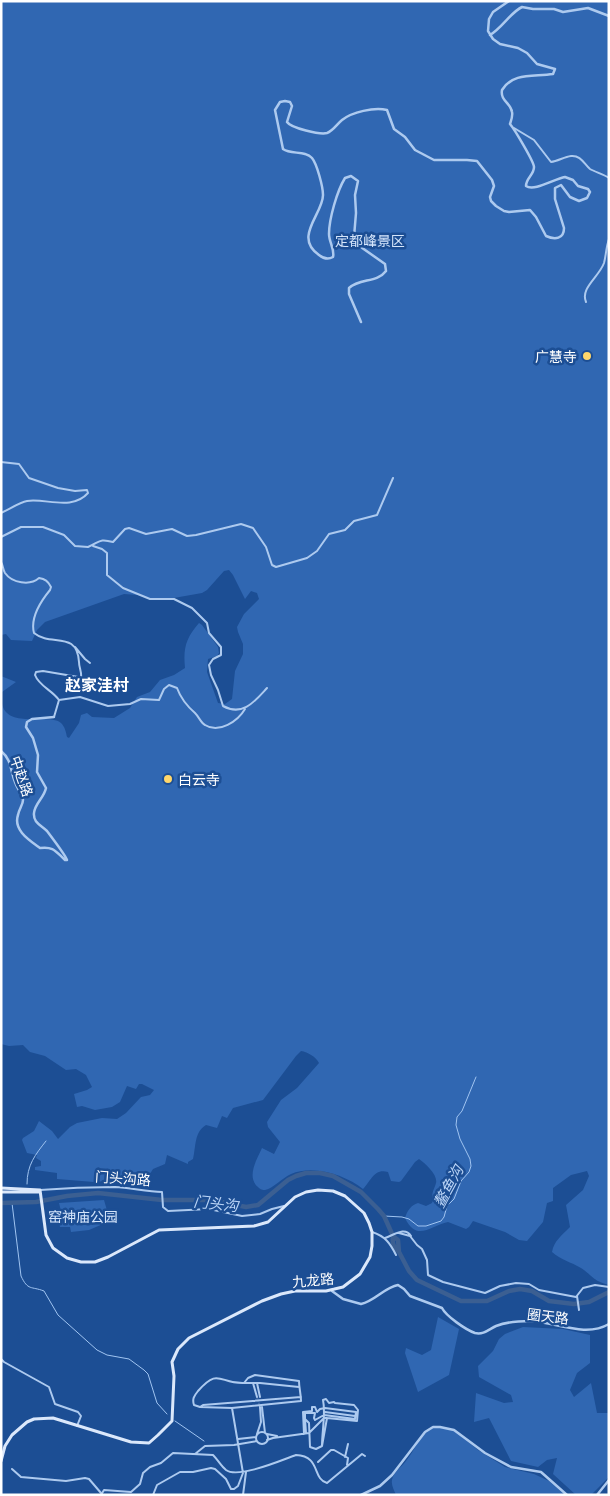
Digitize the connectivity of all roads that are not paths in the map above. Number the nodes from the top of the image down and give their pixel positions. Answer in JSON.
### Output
{"nodes":[{"id":1,"x":509,"y":1,"type":"edge"},
{"id":2,"x":609,"y":16,"type":"edge"},
{"id":3,"x":490,"y":35,"type":"junction"},
{"id":4,"x":513,"y":127,"type":"junction"},
{"id":5,"x":609,"y":178,"type":"edge"},
{"id":6,"x":609,"y":239,"type":"edge"},
{"id":7,"x":586,"y":302,"type":"dead end"},
{"id":8,"x":361,"y":322,"type":"dead end"},
{"id":9,"x":1,"y":462,"type":"edge"},
{"id":10,"x":394,"y":478,"type":"dead end"},
{"id":11,"x":1,"y":513,"type":"edge"},
{"id":12,"x":1,"y":537,"type":"edge"},
{"id":13,"x":92,"y":545,"type":"junction"},
{"id":14,"x":1,"y":562,"type":"edge"},
{"id":15,"x":74,"y":645,"type":"junction"},
{"id":16,"x":90,"y":663,"type":"dead end"},
{"id":17,"x":81,"y":678,"type":"junction"},
{"id":18,"x":102,"y":681,"type":"dead end"},
{"id":19,"x":268,"y":688,"type":"dead end"},
{"id":20,"x":59,"y":700,"type":"junction"},
{"id":21,"x":246,"y":709,"type":"junction"},
{"id":22,"x":54,"y":718,"type":"joint"},
{"id":23,"x":1,"y":751,"type":"edge"},
{"id":24,"x":1,"y":1188,"type":"edge"},
{"id":25,"x":1,"y":1192,"type":"edge"},
{"id":26,"x":40,"y":1192,"type":"junction"},
{"id":27,"x":285,"y":1206,"type":"junction"},
{"id":28,"x":372,"y":1232,"type":"junction"},
{"id":29,"x":385,"y":1238,"type":"junction"},
{"id":30,"x":396,"y":1255,"type":"dead end"},
{"id":31,"x":609,"y":1287,"type":"edge"},
{"id":32,"x":332,"y":1291,"type":"junction"},
{"id":33,"x":577,"y":1296,"type":"junction"},
{"id":34,"x":579,"y":1310,"type":"dead end"},
{"id":35,"x":609,"y":1324,"type":"edge"},
{"id":36,"x":1,"y":1359,"type":"edge"},
{"id":37,"x":244,"y":1383,"type":"junction"},
{"id":38,"x":254,"y":1383,"type":"junction"},
{"id":39,"x":257,"y":1383,"type":"junction"},
{"id":40,"x":299,"y":1387,"type":"junction"},
{"id":41,"x":301,"y":1397,"type":"junction"},
{"id":42,"x":200,"y":1407,"type":"junction"},
{"id":43,"x":232,"y":1408,"type":"junction"},
{"id":44,"x":325,"y":1408,"type":"junction"},
{"id":45,"x":356,"y":1408,"type":"junction"},
{"id":46,"x":356,"y":1412,"type":"junction"},
{"id":47,"x":325,"y":1416,"type":"junction"},
{"id":48,"x":356,"y":1418,"type":"junction"},
{"id":49,"x":78,"y":1426,"type":"junction"},
{"id":50,"x":266,"y":1434,"type":"junction"},
{"id":51,"x":306,"y":1434,"type":"junction"},
{"id":52,"x":256,"y":1436,"type":"junction"},
{"id":53,"x":281,"y":1436,"type":"junction"},
{"id":54,"x":237,"y":1439,"type":"junction"},
{"id":55,"x":268,"y":1440,"type":"junction"},
{"id":56,"x":257,"y":1441,"type":"junction"},
{"id":57,"x":238,"y":1443,"type":"junction"},
{"id":58,"x":348,"y":1444,"type":"dead end"},
{"id":59,"x":194,"y":1455,"type":"junction"},
{"id":60,"x":345,"y":1456,"type":"junction"},
{"id":61,"x":365,"y":1456,"type":"dead end"},
{"id":62,"x":1,"y":1461,"type":"edge"},
{"id":63,"x":318,"y":1462,"type":"dead end"},
{"id":64,"x":346,"y":1467,"type":"junction"},
{"id":65,"x":12,"y":1469,"type":"dead end"},
{"id":66,"x":246,"y":1472,"type":"junction"},
{"id":67,"x":243,"y":1473,"type":"junction"},
{"id":68,"x":609,"y":1480,"type":"edge"},
{"id":69,"x":101,"y":1494,"type":"edge"},
{"id":70,"x":154,"y":1495,"type":"edge"},
{"id":71,"x":243,"y":1495,"type":"edge"},
{"id":72,"x":361,"y":1495,"type":"edge"},
{"id":73,"x":567,"y":1495,"type":"edge"},
{"id":74,"x":597,"y":1495,"type":"edge"}],
"edges":[{"from":1,"to":3,"type":"street"},
{"from":2,"to":3,"type":"street"},
{"from":3,"to":4,"type":"street"},
{"from":4,"to":5,"type":"street"},
{"from":4,"to":8,"type":"street"},
{"from":6,"to":7,"type":"street"},
{"from":9,"to":11,"type":"street"},
{"from":10,"to":13,"type":"street"},
{"from":12,"to":13,"type":"street"},
{"from":13,"to":21,"type":"street"},
{"from":14,"to":15,"type":"street"},
{"from":15,"to":16,"type":"street"},
{"from":15,"to":17,"type":"street"},
{"from":17,"to":18,"type":"street"},
{"from":17,"to":20,"type":"street"},
{"from":19,"to":21,"type":"street"},
{"from":20,"to":21,"type":"street"},
{"from":20,"to":22,"type":"street"},
{"from":22,"to":23,"type":"street","name":"中赵路"},
{"from":24,"to":26,"type":"main road","name":"门头沟路"},
{"from":25,"to":26,"type":"main road","name":"门头沟路"},
{"from":26,"to":27,"type":"street","name":"门头沟路"},
{"from":26,"to":27,"type":"main road"},
{"from":27,"to":28,"type":"main road"},
{"from":28,"to":29,"type":"street"},
{"from":28,"to":32,"type":"main road","name":"九龙路"},
{"from":29,"to":30,"type":"street"},
{"from":29,"to":33,"type":"street"},
{"from":31,"to":33,"type":"street"},
{"from":32,"to":35,"type":"street","name":"圈天路"},
{"from":32,"to":49,"type":"main road","name":"九龙路"},
{"from":33,"to":34,"type":"street"},
{"from":36,"to":49,"type":"street"},
{"from":37,"to":38,"type":"street"},
{"from":37,"to":40,"type":"street"},
{"from":37,"to":42,"type":"street"},
{"from":38,"to":39,"type":"street"},
{"from":38,"to":39,"type":"street"},
{"from":39,"to":40,"type":"street"},
{"from":40,"to":41,"type":"street"},
{"from":41,"to":42,"type":"street"},
{"from":41,"to":43,"type":"street"},
{"from":42,"to":43,"type":"street"},
{"from":43,"to":54,"type":"street"},
{"from":44,"to":45,"type":"street"},
{"from":44,"to":46,"type":"street"},
{"from":44,"to":47,"type":"street"},
{"from":44,"to":51,"type":"street"},
{"from":45,"to":46,"type":"street"},
{"from":45,"to":48,"type":"street"},
{"from":46,"to":48,"type":"street"},
{"from":47,"to":48,"type":"street"},
{"from":47,"to":48,"type":"street"},
{"from":47,"to":51,"type":"street"},
{"from":47,"to":51,"type":"street"},
{"from":47,"to":51,"type":"street"},
{"from":49,"to":62,"type":"main road","name":"九龙路"},
{"from":50,"to":52,"type":"street"},
{"from":50,"to":52,"type":"street"},
{"from":50,"to":53,"type":"street"},
{"from":50,"to":55,"type":"street"},
{"from":51,"to":53,"type":"street"},
{"from":52,"to":54,"type":"street"},
{"from":52,"to":56,"type":"street"},
{"from":53,"to":55,"type":"street"},
{"from":54,"to":57,"type":"street"},
{"from":55,"to":56,"type":"street"},
{"from":56,"to":57,"type":"street"},
{"from":57,"to":59,"type":"street"},
{"from":57,"to":67,"type":"street"},
{"from":58,"to":60,"type":"street"},
{"from":59,"to":67,"type":"street"},
{"from":59,"to":69,"type":"street"},
{"from":60,"to":63,"type":"street"},
{"from":60,"to":64,"type":"street"},
{"from":61,"to":64,"type":"street"},
{"from":64,"to":66,"type":"street"},
{"from":65,"to":69,"type":"street"},
{"from":66,"to":67,"type":"street"},
{"from":66,"to":71,"type":"street"},
{"from":67,"to":70,"type":"street"},
{"from":68,"to":74,"type":"street"},
{"from":72,"to":73,"type":"street"}]}
